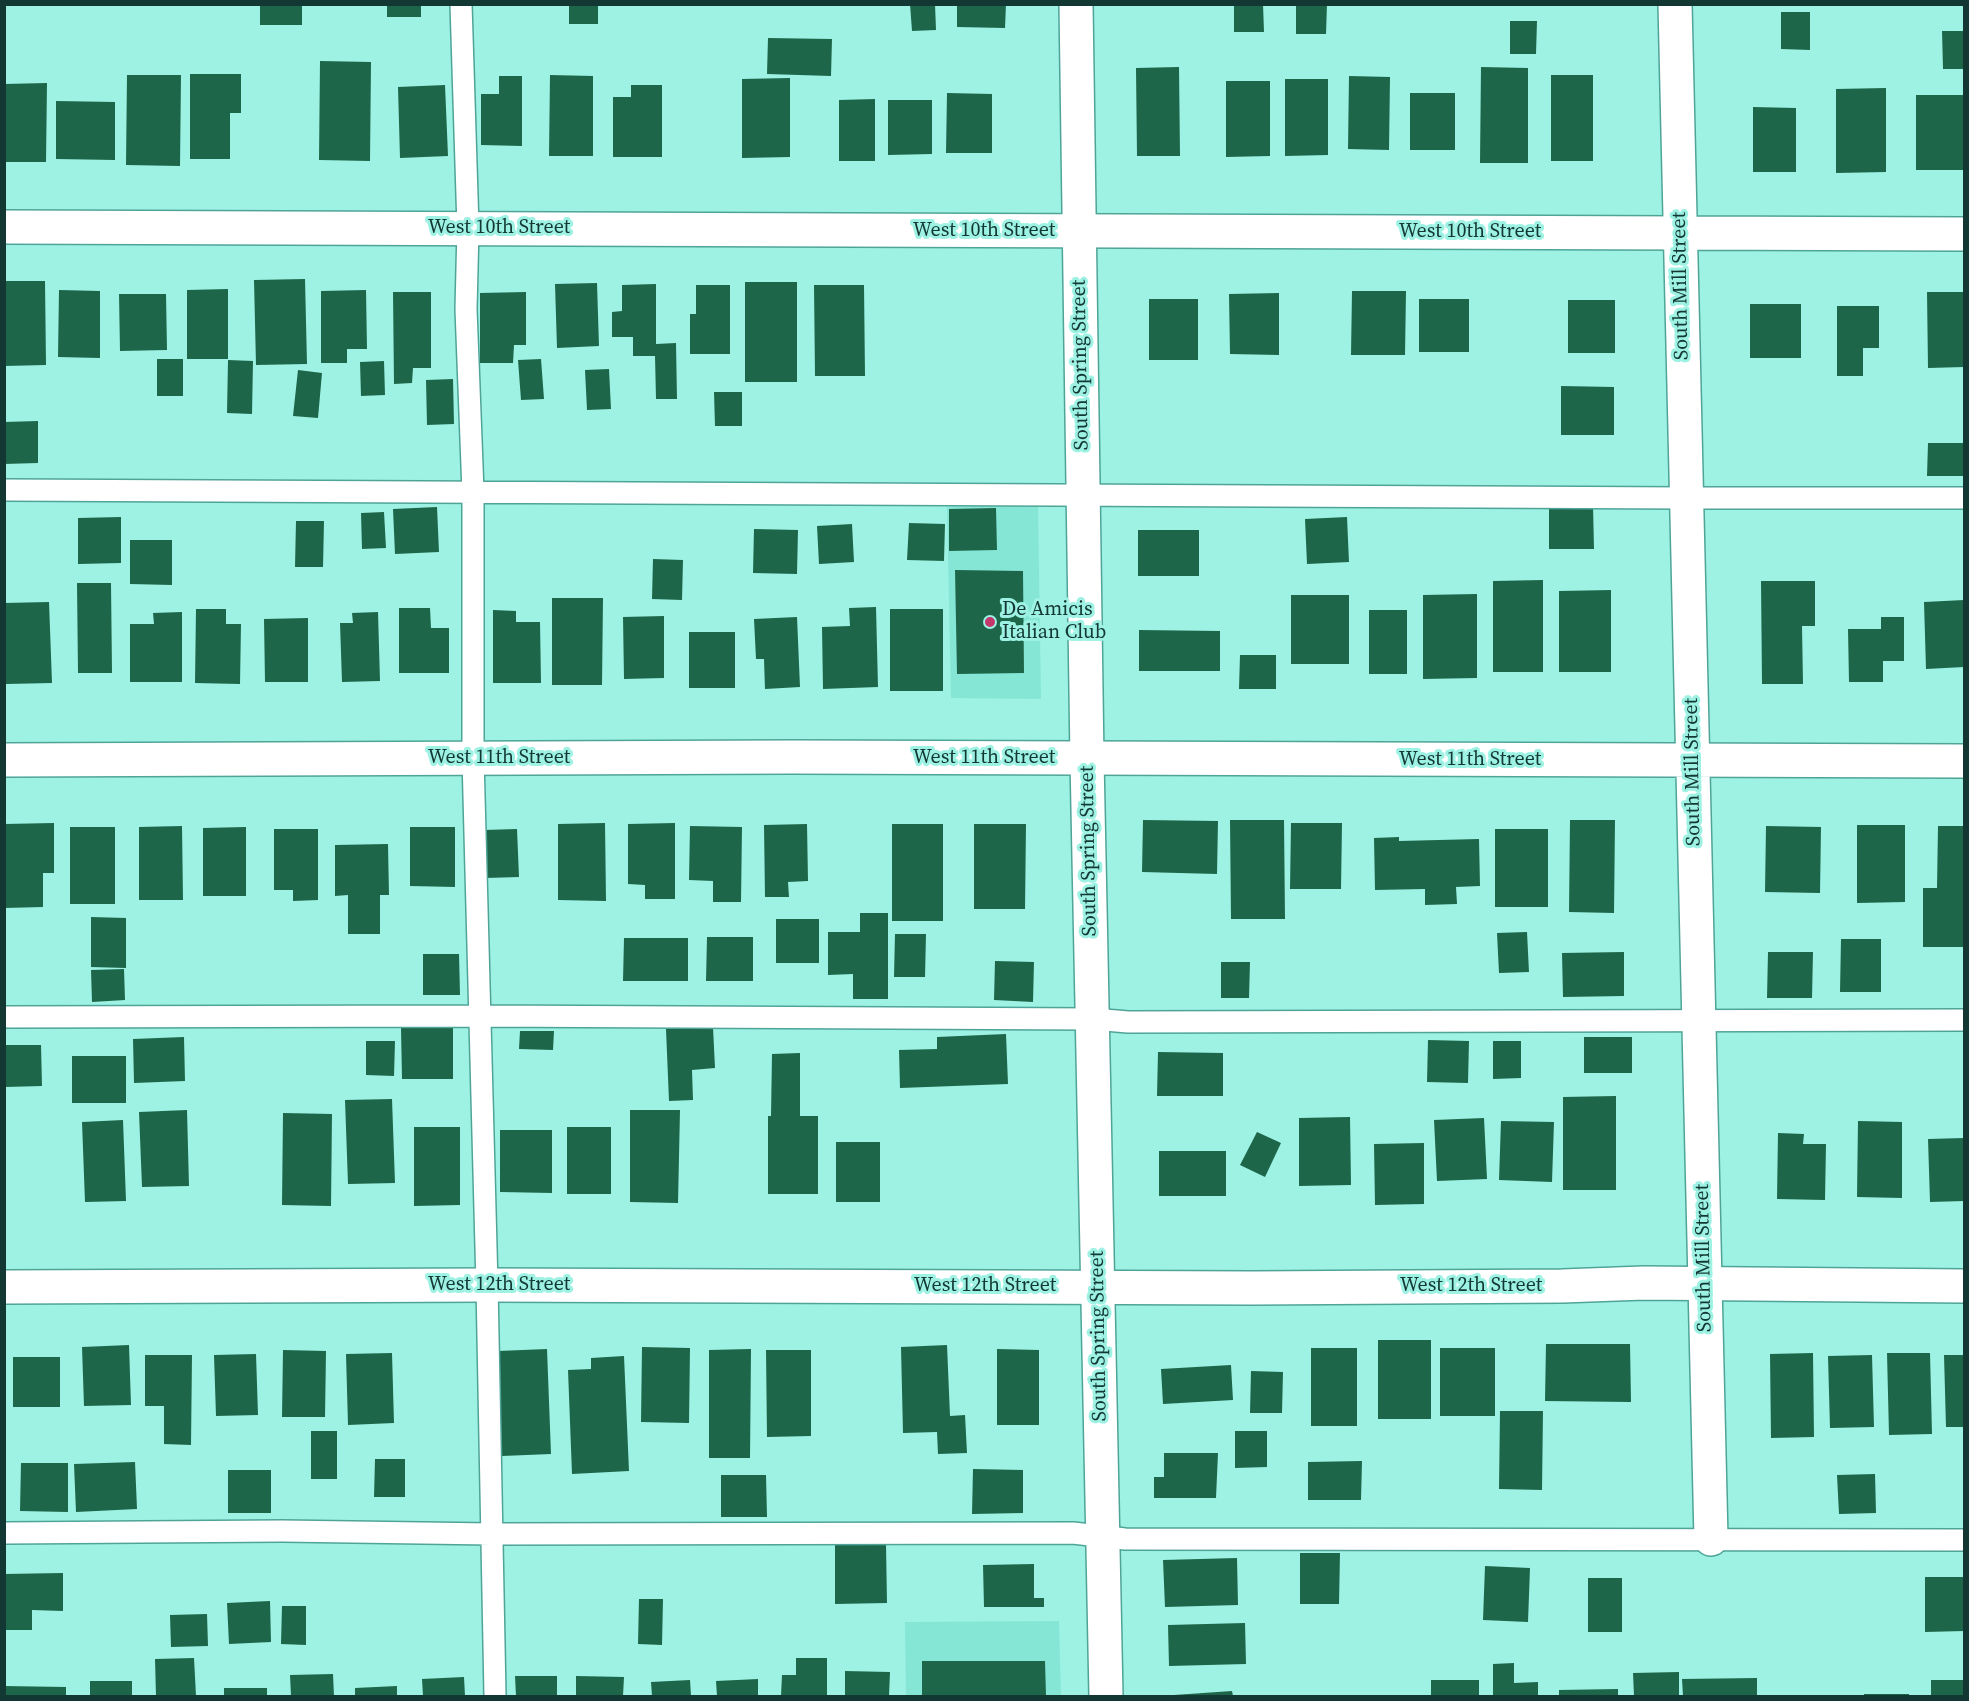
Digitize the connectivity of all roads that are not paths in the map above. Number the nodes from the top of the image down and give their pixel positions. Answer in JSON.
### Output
{"nodes":[{"id":1,"x":461,"y":4,"type":"edge"},
{"id":2,"x":1076,"y":4,"type":"edge"},
{"id":3,"x":1675,"y":4,"type":"edge"},
{"id":4,"x":4,"y":227,"type":"edge"},
{"id":5,"x":468,"y":228,"type":"junction"},
{"id":6,"x":1079,"y":231,"type":"junction"},
{"id":7,"x":1680,"y":233,"type":"junction"},
{"id":8,"x":1965,"y":234,"type":"edge"},
{"id":9,"x":4,"y":490,"type":"edge"},
{"id":10,"x":473,"y":492,"type":"junction"},
{"id":11,"x":1083,"y":495,"type":"junction"},
{"id":12,"x":1686,"y":498,"type":"junction"},
{"id":13,"x":1965,"y":498,"type":"edge"},
{"id":14,"x":473,"y":758,"type":"junction"},
{"id":15,"x":1087,"y":759,"type":"junction"},
{"id":16,"x":4,"y":760,"type":"edge"},
{"id":17,"x":1692,"y":761,"type":"junction"},
{"id":18,"x":1965,"y":761,"type":"edge"},
{"id":19,"x":481,"y":1016,"type":"junction"},
{"id":20,"x":4,"y":1017,"type":"edge"},
{"id":21,"x":1093,"y":1019,"type":"junction"},
{"id":22,"x":1699,"y":1019,"type":"junction"},
{"id":23,"x":1965,"y":1020,"type":"edge"},
{"id":24,"x":1705,"y":1284,"type":"junction"},
{"id":25,"x":487,"y":1285,"type":"junction"},
{"id":26,"x":1098,"y":1286,"type":"junction"},
{"id":27,"x":1965,"y":1286,"type":"edge"},
{"id":28,"x":4,"y":1287,"type":"edge"},
{"id":29,"x":4,"y":1533,"type":"edge"},
{"id":30,"x":492,"y":1534,"type":"junction"},
{"id":31,"x":1103,"y":1536,"type":"junction"},
{"id":32,"x":1711,"y":1539,"type":"junction"},
{"id":33,"x":1965,"y":1540,"type":"edge"},
{"id":34,"x":495,"y":1696,"type":"edge"},
{"id":35,"x":1106,"y":1696,"type":"edge"}],
"edges":[{"from":1,"to":5,"type":"lane"},
{"from":2,"to":6,"type":"street","name":"South Spring Street"},
{"from":3,"to":7,"type":"street","name":"South Mill Street"},
{"from":4,"to":5,"type":"street","name":"West 10th Street"},
{"from":5,"to":6,"type":"street","name":"West 10th Street"},
{"from":5,"to":10,"type":"lane"},
{"from":6,"to":7,"type":"street","name":"West 10th Street"},
{"from":6,"to":11,"type":"street","name":"South Spring Street"},
{"from":7,"to":8,"type":"street","name":"West 10th Street"},
{"from":7,"to":12,"type":"street","name":"South Mill Street"},
{"from":9,"to":10,"type":"lane"},
{"from":10,"to":11,"type":"lane"},
{"from":10,"to":14,"type":"lane"},
{"from":11,"to":12,"type":"lane"},
{"from":11,"to":15,"type":"street","name":"South Spring Street"},
{"from":12,"to":13,"type":"lane"},
{"from":12,"to":17,"type":"street","name":"South Mill Street"},
{"from":14,"to":15,"type":"street","name":"West 11th Street"},
{"from":14,"to":16,"type":"street","name":"West 11th Street"},
{"from":14,"to":19,"type":"lane"},
{"from":15,"to":17,"type":"street","name":"West 11th Street"},
{"from":15,"to":21,"type":"street","name":"South Spring Street"},
{"from":17,"to":18,"type":"street","name":"West 11th Street"},
{"from":17,"to":22,"type":"street","name":"South Mill Street"},
{"from":19,"to":20,"type":"lane"},
{"from":19,"to":21,"type":"lane"},
{"from":19,"to":25,"type":"lane"},
{"from":21,"to":22,"type":"lane"},
{"from":21,"to":26,"type":"street","name":"South Spring Street"},
{"from":22,"to":23,"type":"lane"},
{"from":22,"to":24,"type":"street","name":"South Mill Street"},
{"from":24,"to":26,"type":"street","name":"West 12th Street"},
{"from":24,"to":27,"type":"street","name":"West 12th Street"},
{"from":24,"to":32,"type":"street","name":"South Mill Street"},
{"from":25,"to":26,"type":"street","name":"West 12th Street"},
{"from":25,"to":28,"type":"street","name":"West 12th Street"},
{"from":25,"to":30,"type":"lane"},
{"from":26,"to":31,"type":"street","name":"South Spring Street"},
{"from":29,"to":30,"type":"lane"},
{"from":30,"to":31,"type":"lane"},
{"from":30,"to":34,"type":"lane"},
{"from":31,"to":32,"type":"lane"},
{"from":31,"to":35,"type":"street","name":"South Spring Street"},
{"from":32,"to":33,"type":"lane"}]}
